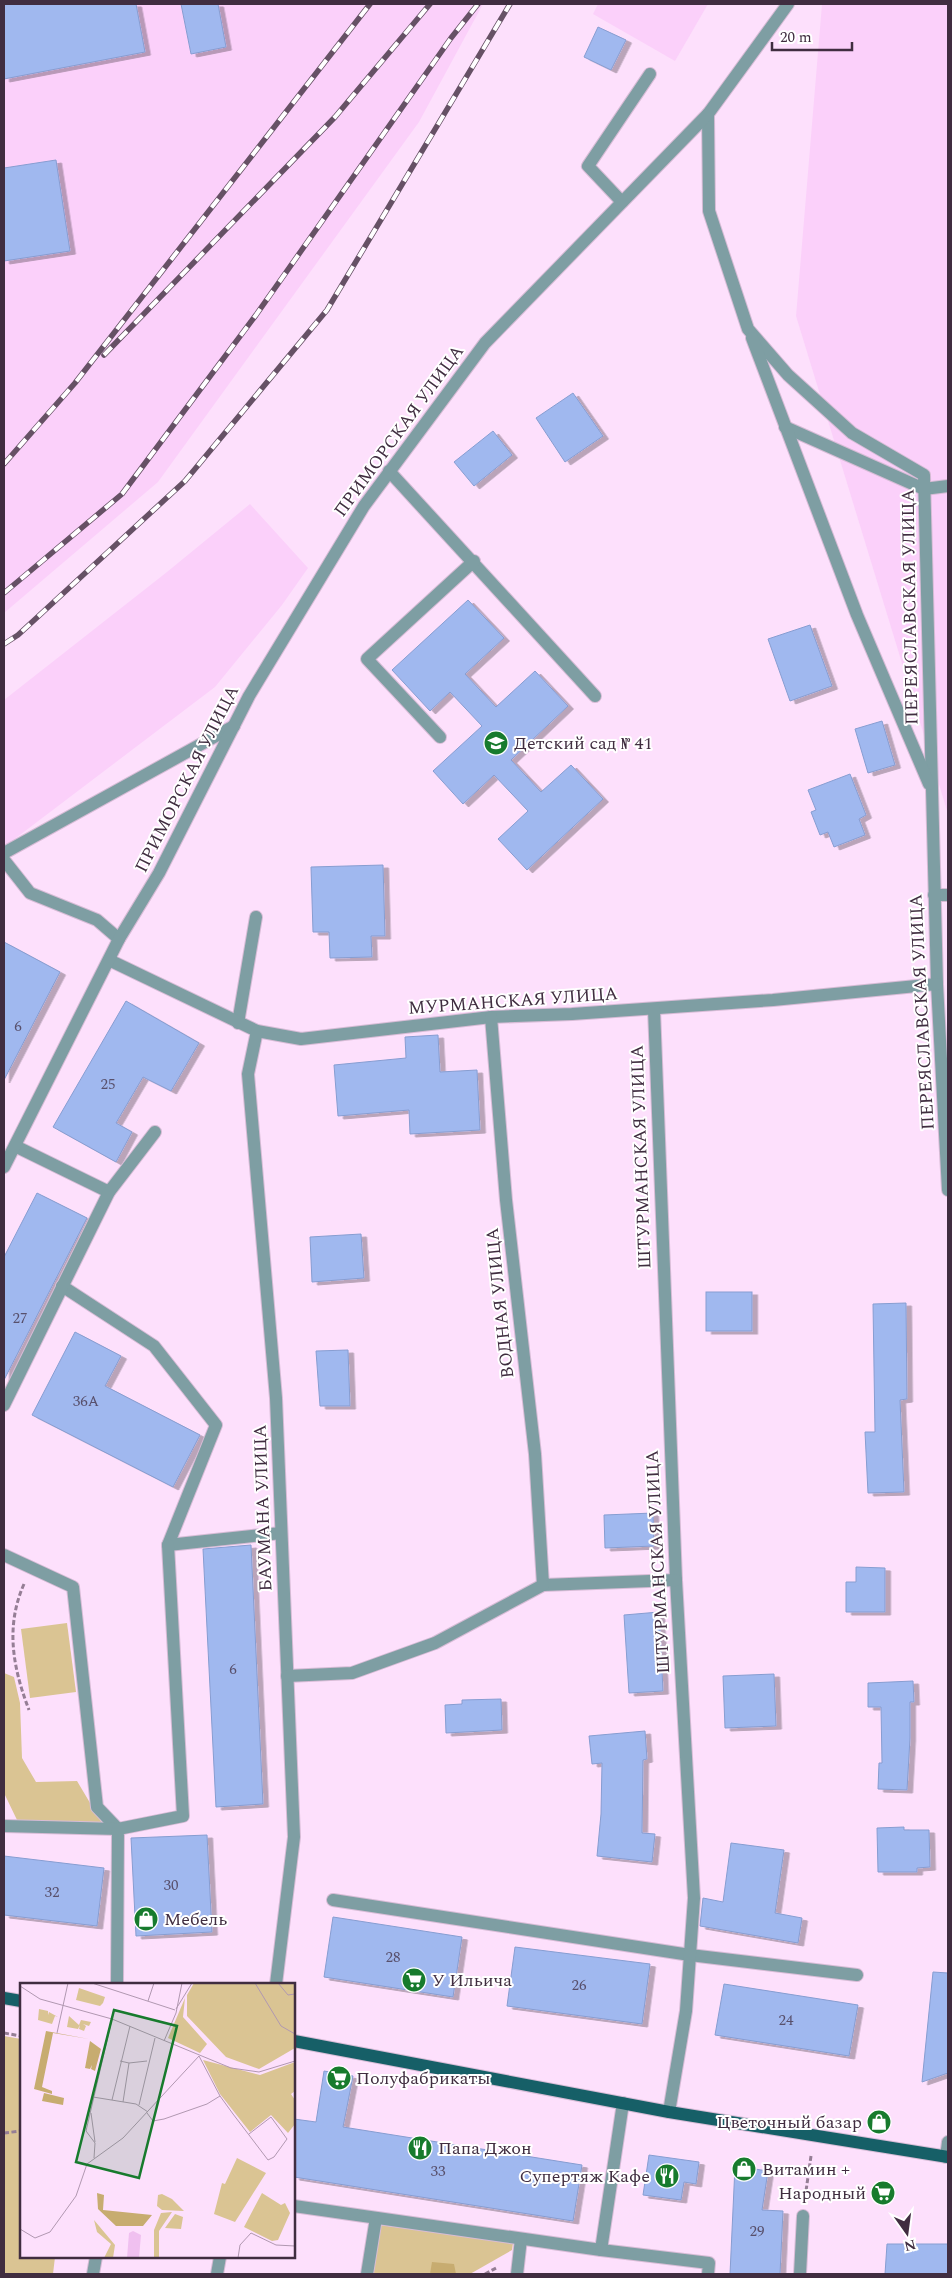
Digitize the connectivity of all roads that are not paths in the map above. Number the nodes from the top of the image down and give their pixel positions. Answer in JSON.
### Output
{"nodes":[{"id":1,"x":788,"y":4,"type":"edge"},
{"id":2,"x":650,"y":74,"type":"dead end"},
{"id":3,"x":708,"y":114,"type":"junction"},
{"id":4,"x":622,"y":202,"type":"junction"},
{"id":5,"x":748,"y":329,"type":"junction"},
{"id":6,"x":785,"y":427,"type":"junction"},
{"id":7,"x":389,"y":471,"type":"junction"},
{"id":8,"x":948,"y":486,"type":"edge"},
{"id":9,"x":924,"y":489,"type":"junction"},
{"id":10,"x":474,"y":561,"type":"junction"},
{"id":11,"x":595,"y":696,"type":"dead end"},
{"id":12,"x":234,"y":726,"type":"junction"},
{"id":13,"x":440,"y":737,"type":"dead end"},
{"id":14,"x":932,"y":791,"type":"junction"},
{"id":15,"x":4,"y":853,"type":"edge"},
{"id":16,"x":4,"y":860,"type":"edge"},
{"id":17,"x":934,"y":895,"type":"junction"},
{"id":18,"x":948,"y":895,"type":"edge"},
{"id":19,"x":256,"y":917,"type":"dead end"},
{"id":20,"x":119,"y":939,"type":"junction"},
{"id":21,"x":109,"y":960,"type":"junction"},
{"id":22,"x":937,"y":984,"type":"junction"},
{"id":23,"x":654,"y":1009,"type":"junction"},
{"id":24,"x":491,"y":1017,"type":"junction"},
{"id":25,"x":238,"y":1023,"type":"junction"},
{"id":26,"x":257,"y":1031,"type":"junction"},
{"id":27,"x":155,"y":1132,"type":"dead end"},
{"id":28,"x":15,"y":1146,"type":"junction"},
{"id":29,"x":4,"y":1167,"type":"edge"},
{"id":30,"x":948,"y":1190,"type":"edge"},
{"id":31,"x":109,"y":1192,"type":"junction"},
{"id":32,"x":62,"y":1286,"type":"junction"},
{"id":33,"x":4,"y":1405,"type":"edge"},
{"id":34,"x":281,"y":1532,"type":"junction"},
{"id":35,"x":168,"y":1545,"type":"junction"},
{"id":36,"x":4,"y":1554,"type":"edge"},
{"id":37,"x":676,"y":1580,"type":"junction"},
{"id":38,"x":543,"y":1585,"type":"junction"},
{"id":39,"x":286,"y":1676,"type":"junction"},
{"id":40,"x":4,"y":1826,"type":"edge"},
{"id":41,"x":118,"y":1829,"type":"junction"},
{"id":42,"x":333,"y":1900,"type":"dead end"},
{"id":43,"x":690,"y":1955,"type":"junction"},
{"id":44,"x":857,"y":1975,"type":"dead end"},
{"id":45,"x":117,"y":1983,"type":"edge"},
{"id":46,"x":276,"y":1983,"type":"edge"},
{"id":47,"x":4,"y":1998,"type":"edge"},
{"id":48,"x":20,"y":2001,"type":"edge"},
{"id":49,"x":295,"y":2041,"type":"edge"},
{"id":50,"x":623,"y":2103,"type":"junction"},
{"id":51,"x":669,"y":2112,"type":"junction"},
{"id":52,"x":948,"y":2142,"type":"edge"},
{"id":53,"x":947,"y":2157,"type":"edge"},
{"id":54,"x":295,"y":2206,"type":"edge"},
{"id":55,"x":803,"y":2216,"type":"road end"},
{"id":56,"x":376,"y":2218,"type":"junction"},
{"id":57,"x":521,"y":2239,"type":"junction"},
{"id":58,"x":601,"y":2250,"type":"junction"},
{"id":59,"x":96,"y":2258,"type":"edge"},
{"id":60,"x":220,"y":2258,"type":"edge"},
{"id":61,"x":93,"y":2274,"type":"edge"},
{"id":62,"x":218,"y":2274,"type":"edge"},
{"id":63,"x":367,"y":2274,"type":"edge"},
{"id":64,"x":517,"y":2274,"type":"edge"},
{"id":65,"x":708,"y":2274,"type":"edge"},
{"id":66,"x":800,"y":2274,"type":"edge"}],
"edges":[{"from":1,"to":3,"type":"street","name":"ПРИМОРСКАЯ УЛИЦА"},
{"from":2,"to":4,"type":"street"},
{"from":3,"to":4,"type":"street","name":"ПРИМОРСКАЯ УЛИЦА"},
{"from":3,"to":5,"type":"street","name":"ПЕРЕЯСЛАВСКАЯ УЛИЦА"},
{"from":4,"to":7,"type":"street","name":"ПРИМОРСКАЯ УЛИЦА"},
{"from":5,"to":6,"type":"street"},
{"from":5,"to":9,"type":"street","name":"ПЕРЕЯСЛАВСКАЯ УЛИЦА"},
{"from":6,"to":9,"type":"street"},
{"from":6,"to":14,"type":"street"},
{"from":7,"to":10,"type":"street"},
{"from":7,"to":12,"type":"street","name":"ПРИМОРСКАЯ УЛИЦА"},
{"from":8,"to":9,"type":"street"},
{"from":9,"to":14,"type":"street","name":"ПЕРЕЯСЛАВСКАЯ УЛИЦА"},
{"from":10,"to":11,"type":"street"},
{"from":10,"to":13,"type":"street"},
{"from":12,"to":15,"type":"street"},
{"from":12,"to":20,"type":"street","name":"ПРИМОРСКАЯ УЛИЦА"},
{"from":14,"to":17,"type":"street","name":"ПЕРЕЯСЛАВСКАЯ УЛИЦА"},
{"from":16,"to":20,"type":"street"},
{"from":17,"to":18,"type":"street"},
{"from":17,"to":22,"type":"street","name":"ПЕРЕЯСЛАВСКАЯ УЛИЦА"},
{"from":19,"to":25,"type":"street"},
{"from":20,"to":21,"type":"street","name":"ПРИМОРСКАЯ УЛИЦА"},
{"from":21,"to":25,"type":"street","name":"МУРМАНСКАЯ УЛИЦА"},
{"from":21,"to":28,"type":"street","name":"ПРИМОРСКАЯ УЛИЦА"},
{"from":22,"to":23,"type":"street","name":"МУРМАНСКАЯ УЛИЦА"},
{"from":22,"to":30,"type":"street","name":"ПЕРЕЯСЛАВСКАЯ УЛИЦА"},
{"from":23,"to":24,"type":"street","name":"МУРМАНСКАЯ УЛИЦА"},
{"from":23,"to":37,"type":"street","name":"ШТУРМАНСКАЯ УЛИЦА"},
{"from":24,"to":26,"type":"street","name":"МУРМАНСКАЯ УЛИЦА"},
{"from":24,"to":38,"type":"street","name":"ВОДНАЯ УЛИЦА"},
{"from":25,"to":26,"type":"street","name":"МУРМАНСКАЯ УЛИЦА"},
{"from":26,"to":34,"type":"street","name":"БАУМАНА УЛИЦА"},
{"from":27,"to":31,"type":"street"},
{"from":28,"to":29,"type":"street","name":"ПРИМОРСКАЯ УЛИЦА"},
{"from":28,"to":31,"type":"street"},
{"from":31,"to":32,"type":"street"},
{"from":32,"to":33,"type":"street"},
{"from":32,"to":35,"type":"street"},
{"from":34,"to":35,"type":"street"},
{"from":34,"to":39,"type":"street","name":"БАУМАНА УЛИЦА"},
{"from":35,"to":41,"type":"street"},
{"from":36,"to":41,"type":"street"},
{"from":37,"to":38,"type":"street"},
{"from":37,"to":43,"type":"street","name":"ШТУРМАНСКАЯ УЛИЦА"},
{"from":38,"to":39,"type":"street"},
{"from":39,"to":46,"type":"street","name":"БАУМАНА УЛИЦА"},
{"from":40,"to":41,"type":"street"},
{"from":41,"to":45,"type":"street"},
{"from":42,"to":43,"type":"street"},
{"from":43,"to":44,"type":"street"},
{"from":43,"to":51,"type":"street","name":"ШТУРМАНСКАЯ УЛИЦА"},
{"from":47,"to":48,"type":"main road"},
{"from":49,"to":50,"type":"main road"},
{"from":50,"to":51,"type":"main road"},
{"from":50,"to":58,"type":"street"},
{"from":51,"to":53,"type":"main road"},
{"from":52,"to":53,"type":"street"},
{"from":54,"to":56,"type":"street"},
{"from":55,"to":66,"type":"street"},
{"from":56,"to":57,"type":"street"},
{"from":56,"to":63,"type":"street"},
{"from":57,"to":58,"type":"street"},
{"from":57,"to":64,"type":"street"},
{"from":58,"to":65,"type":"street"},
{"from":59,"to":61,"type":"street"},
{"from":60,"to":62,"type":"street"}]}
